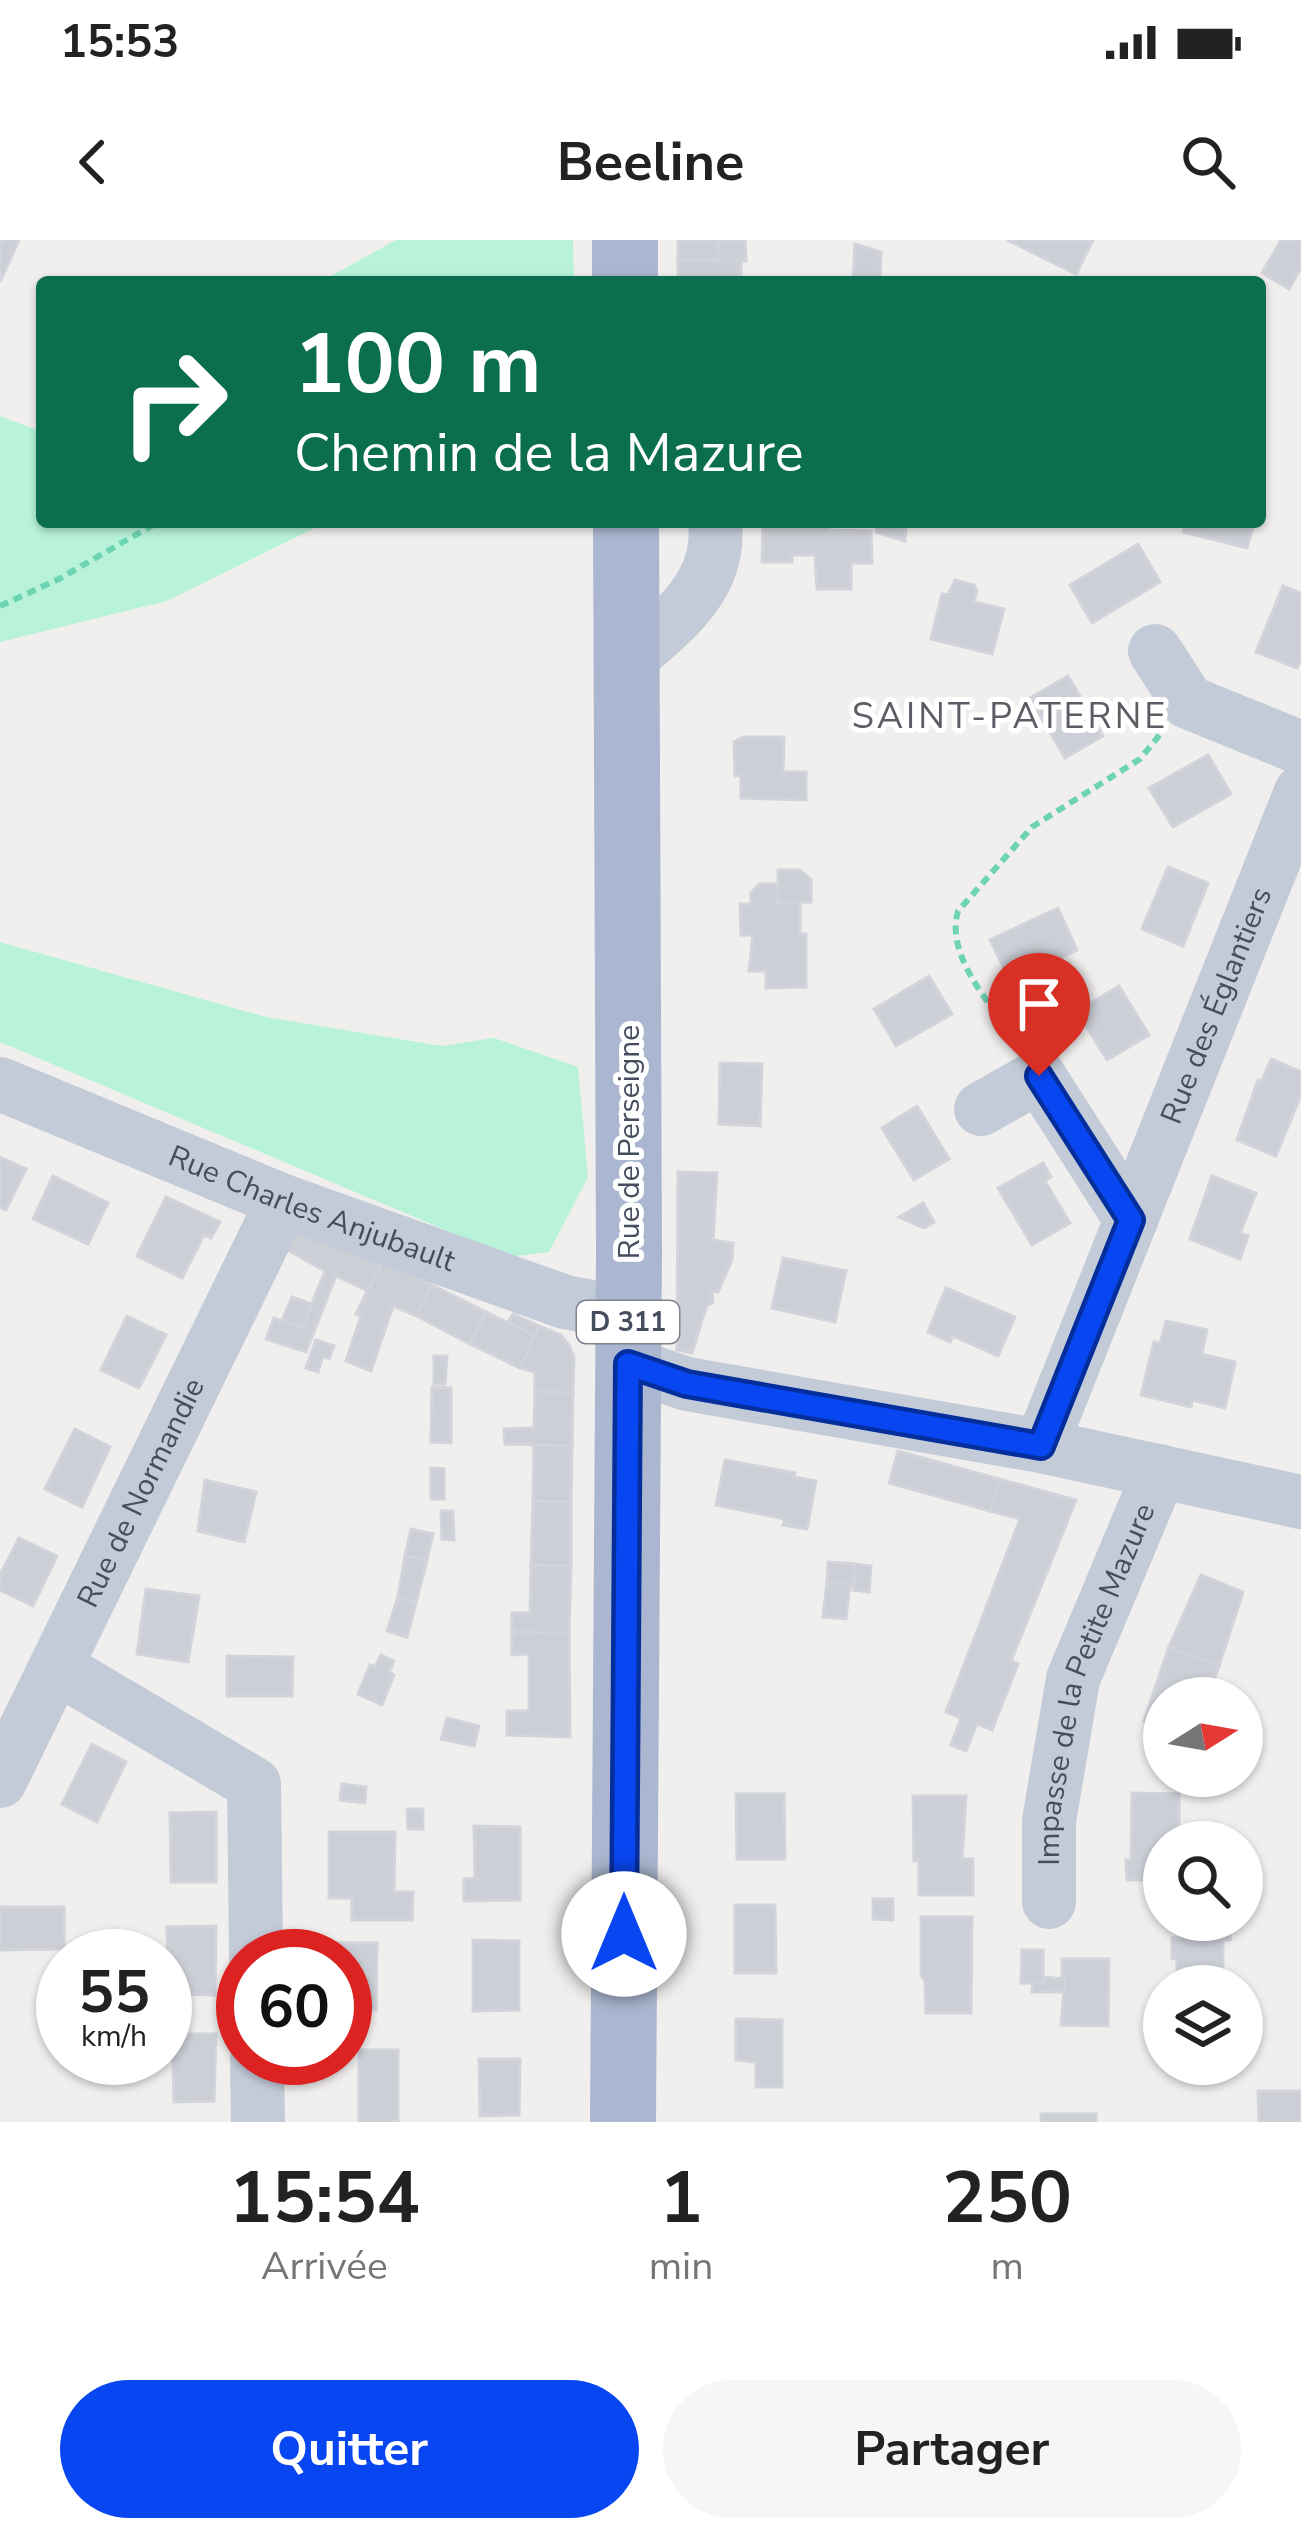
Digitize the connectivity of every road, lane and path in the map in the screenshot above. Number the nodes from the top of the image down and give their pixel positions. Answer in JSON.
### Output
{"nodes":[{"id":1,"x":626,"y":240,"type":"edge"},
{"id":2,"x":626,"y":276,"type":"edge"},
{"id":3,"x":148,"y":528,"type":"edge"},
{"id":4,"x":626,"y":528,"type":"edge"},
{"id":5,"x":714,"y":528,"type":"edge"},
{"id":6,"x":0,"y":606,"type":"edge"},
{"id":7,"x":1155,"y":651,"type":"dead end"},
{"id":8,"x":627,"y":662,"type":"junction"},
{"id":9,"x":1188,"y":702,"type":"junction"},
{"id":10,"x":1301,"y":748,"type":"edge"},
{"id":11,"x":1301,"y":792,"type":"edge"},
{"id":12,"x":1279,"y":912,"type":"edge"},
{"id":13,"x":1039,"y":1076,"type":"junction"},
{"id":14,"x":0,"y":1084,"type":"edge"},
{"id":15,"x":981,"y":1109,"type":"dead end"},
{"id":16,"x":283,"y":1201,"type":"junction"},
{"id":17,"x":1131,"y":1220,"type":"junction"},
{"id":18,"x":628,"y":1339,"type":"junction"},
{"id":19,"x":1041,"y":1446,"type":"junction"},
{"id":20,"x":1160,"y":1471,"type":"junction"},
{"id":21,"x":1301,"y":1502,"type":"edge"},
{"id":22,"x":56,"y":1667,"type":"junction"},
{"id":23,"x":0,"y":1781,"type":"edge"},
{"id":24,"x":1049,"y":1902,"type":"dead end"},
{"id":25,"x":256,"y":1929,"type":"edge"},
{"id":26,"x":257,"y":2085,"type":"edge"},
{"id":27,"x":258,"y":2122,"type":"edge"},
{"id":28,"x":623,"y":2122,"type":"edge"}],
"edges":[{"from":1,"to":2,"type":"main road"},
{"from":3,"to":6,"type":"path"},
{"from":4,"to":8,"type":"main road","name":"Rue de Perseigne","number":"D 311"},
{"from":5,"to":8,"type":"street"},
{"from":7,"to":9,"type":"street"},
{"from":8,"to":18,"type":"main road","name":"Rue de Perseigne","number":"D 311"},
{"from":9,"to":10,"type":"street"},
{"from":9,"to":13,"type":"path"},
{"from":11,"to":12,"type":"street","name":"Rue des Églantiers"},
{"from":12,"to":17,"type":"street","name":"Rue des Églantiers"},
{"from":13,"to":15,"type":"street"},
{"from":13,"to":17,"type":"street"},
{"from":14,"to":16,"type":"street","name":"Rue Charles Anjubault"},
{"from":16,"to":18,"type":"street","name":"Rue Charles Anjubault"},
{"from":16,"to":22,"type":"street","name":"Rue de Normandie"},
{"from":17,"to":19,"type":"street","name":"Rue des Églantiers"},
{"from":18,"to":19,"type":"street","name":"Rue Charles Anjubault"},
{"from":18,"to":28,"type":"main road","name":"Rue de Perseigne","number":"D 311"},
{"from":19,"to":20,"type":"street","name":"Rue Charles Anjubault"},
{"from":20,"to":21,"type":"street","name":"Rue Charles Anjubault"},
{"from":20,"to":24,"type":"street","name":"Impasse de la Petite Mazure"},
{"from":22,"to":23,"type":"street","name":"Rue de Normandie"},
{"from":22,"to":25,"type":"street"},
{"from":26,"to":27,"type":"street"}]}
